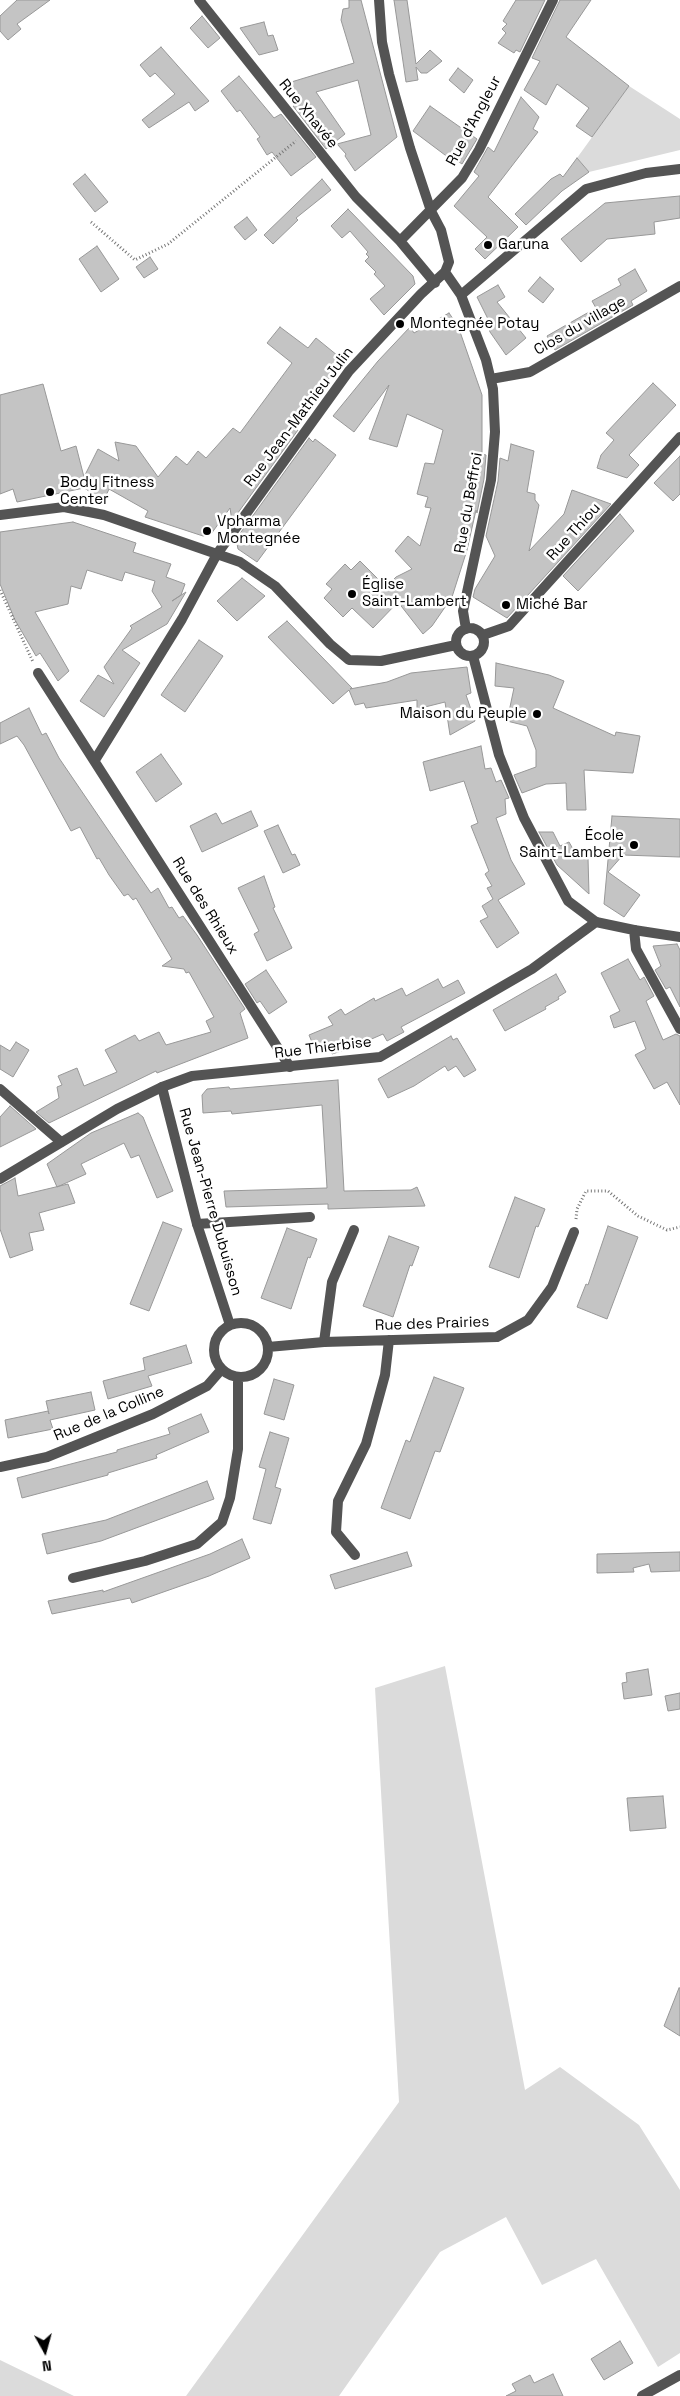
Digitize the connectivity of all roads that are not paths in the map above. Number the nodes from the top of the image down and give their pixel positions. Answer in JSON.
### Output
{"nodes":[{"id":1,"x":199,"y":0,"type":"edge"},
{"id":2,"x":379,"y":0,"type":"edge"},
{"id":3,"x":553,"y":0,"type":"edge"},
{"id":4,"x":680,"y":169,"type":"edge"},
{"id":5,"x":432,"y":211,"type":"junction"},
{"id":6,"x":400,"y":241,"type":"junction"},
{"id":7,"x":447,"y":267,"type":"junction"},
{"id":8,"x":435,"y":283,"type":"junction"},
{"id":9,"x":680,"y":286,"type":"edge"},
{"id":10,"x":461,"y":295,"type":"junction"},
{"id":11,"x":490,"y":379,"type":"junction"},
{"id":12,"x":680,"y":437,"type":"edge"},
{"id":13,"x":0,"y":515,"type":"edge"},
{"id":14,"x":217,"y":554,"type":"junction"},
{"id":15,"x":466,"y":629,"type":"junction"},
{"id":16,"x":483,"y":635,"type":"junction"},
{"id":17,"x":456,"y":645,"type":"junction"},
{"id":18,"x":473,"y":656,"type":"junction"},
{"id":19,"x":38,"y":673,"type":"road end"},
{"id":20,"x":96,"y":760,"type":"junction"},
{"id":21,"x":596,"y":922,"type":"junction"},
{"id":22,"x":634,"y":930,"type":"junction"},
{"id":23,"x":680,"y":937,"type":"edge"},
{"id":24,"x":680,"y":1029,"type":"edge"},
{"id":25,"x":290,"y":1067,"type":"junction"},
{"id":26,"x":162,"y":1088,"type":"junction"},
{"id":27,"x":0,"y":1089,"type":"edge"},
{"id":28,"x":61,"y":1142,"type":"junction"},
{"id":29,"x":0,"y":1178,"type":"edge"},
{"id":30,"x":310,"y":1217,"type":"dead end"},
{"id":31,"x":197,"y":1224,"type":"junction"},
{"id":32,"x":354,"y":1230,"type":"dead end"},
{"id":33,"x":574,"y":1232,"type":"road end"},
{"id":34,"x":230,"y":1324,"type":"junction"},
{"id":35,"x":389,"y":1340,"type":"junction"},
{"id":36,"x":324,"y":1342,"type":"junction"},
{"id":37,"x":268,"y":1347,"type":"junction"},
{"id":38,"x":220,"y":1370,"type":"junction"},
{"id":39,"x":238,"y":1378,"type":"junction"},
{"id":40,"x":0,"y":1467,"type":"edge"},
{"id":41,"x":355,"y":1555,"type":"dead end"},
{"id":42,"x":73,"y":1578,"type":"dead end"},
{"id":43,"x":680,"y":2375,"type":"edge"},
{"id":44,"x":642,"y":2396,"type":"edge"}],
"edges":[{"from":1,"to":6,"type":"street","name":"Rue Xhavée"},
{"from":2,"to":5,"type":"street","name":"Rue du Beffroi"},
{"from":3,"to":5,"type":"street","name":"Rue d'Angleur"},
{"from":4,"to":10,"type":"street"},
{"from":5,"to":6,"type":"street","name":"Rue d'Angleur"},
{"from":5,"to":7,"type":"street","name":"Rue du Beffroi"},
{"from":6,"to":8,"type":"street"},
{"from":7,"to":8,"type":"street","name":"Rue Jean-Mathieu Julin"},
{"from":7,"to":10,"type":"street","name":"Rue du Beffroi"},
{"from":8,"to":14,"type":"street","name":"Rue Jean-Mathieu Julin"},
{"from":9,"to":11,"type":"street","name":"Clos du village"},
{"from":10,"to":11,"type":"street","name":"Rue du Beffroi"},
{"from":11,"to":15,"type":"street","name":"Rue du Beffroi"},
{"from":12,"to":16,"type":"street","name":"Rue Thiou"},
{"from":13,"to":14,"type":"street"},
{"from":14,"to":17,"type":"street"},
{"from":14,"to":20,"type":"street"},
{"from":15,"to":16,"type":"street"},
{"from":15,"to":17,"type":"street"},
{"from":16,"to":18,"type":"street"},
{"from":17,"to":18,"type":"street"},
{"from":18,"to":21,"type":"street"},
{"from":19,"to":20,"type":"street","name":"Rue des Rhieux"},
{"from":20,"to":25,"type":"street","name":"Rue des Rhieux"},
{"from":21,"to":22,"type":"street"},
{"from":21,"to":25,"type":"street","name":"Rue Thierbise"},
{"from":22,"to":23,"type":"street"},
{"from":22,"to":24,"type":"street"},
{"from":25,"to":26,"type":"street","name":"Rue Thierbise"},
{"from":26,"to":28,"type":"street","name":"Rue Thierbise"},
{"from":26,"to":31,"type":"street","name":"Rue Jean-Pierre Dubuisson"},
{"from":27,"to":28,"type":"street"},
{"from":28,"to":29,"type":"street","name":"Rue Thierbise"},
{"from":30,"to":31,"type":"street"},
{"from":31,"to":34,"type":"street","name":"Rue Jean-Pierre Dubuisson"},
{"from":32,"to":36,"type":"street"},
{"from":33,"to":35,"type":"street","name":"Rue des Prairies"},
{"from":34,"to":37,"type":"street"},
{"from":34,"to":38,"type":"street"},
{"from":35,"to":36,"type":"street","name":"Rue des Prairies"},
{"from":35,"to":41,"type":"street"},
{"from":36,"to":37,"type":"street","name":"Rue des Prairies"},
{"from":37,"to":39,"type":"street"},
{"from":38,"to":39,"type":"street"},
{"from":38,"to":40,"type":"street","name":"Rue de la Colline"},
{"from":39,"to":42,"type":"street"},
{"from":43,"to":44,"type":"street"}]}
